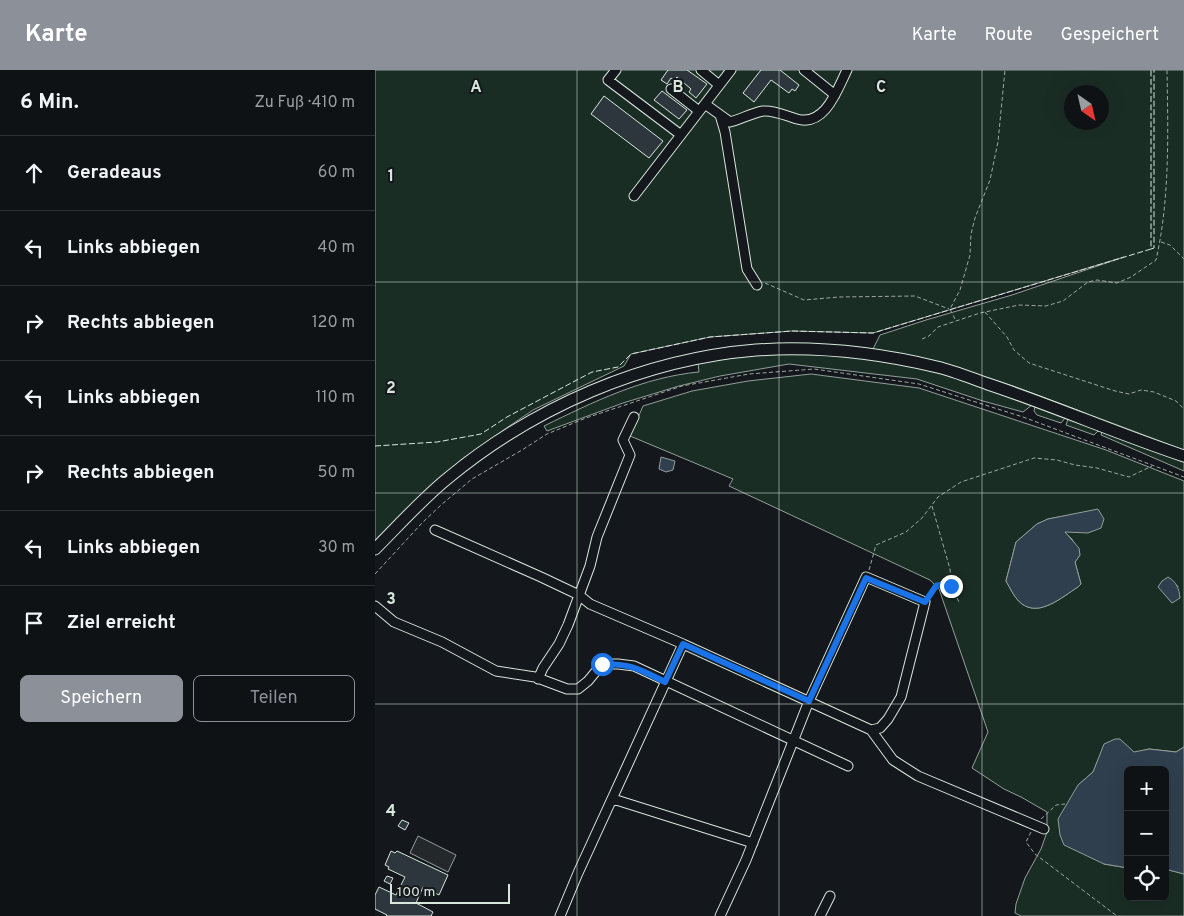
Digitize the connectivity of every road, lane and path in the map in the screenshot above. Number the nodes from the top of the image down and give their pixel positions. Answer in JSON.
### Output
{"nodes":[{"id":1,"x":616,"y":70,"type":"edge"},
{"id":2,"x":701,"y":70,"type":"edge"},
{"id":3,"x":731,"y":70,"type":"edge"},
{"id":4,"x":804,"y":70,"type":"edge"},
{"id":5,"x":847,"y":70,"type":"edge"},
{"id":6,"x":1005,"y":70,"type":"edge"},
{"id":7,"x":1167,"y":70,"type":"edge"},
{"id":8,"x":719,"y":85,"type":"junction"},
{"id":9,"x":671,"y":89,"type":"dead end"},
{"id":10,"x":835,"y":95,"type":"junction"},
{"id":11,"x":702,"y":108,"type":"junction"},
{"id":12,"x":720,"y":115,"type":"junction"},
{"id":13,"x":681,"y":135,"type":"junction"},
{"id":14,"x":634,"y":196,"type":"dead end"},
{"id":15,"x":1160,"y":242,"type":"junction"},
{"id":16,"x":1184,"y":259,"type":"edge"},
{"id":17,"x":757,"y":284,"type":"joint"},
{"id":18,"x":950,"y":309,"type":"junction"},
{"id":19,"x":985,"y":312,"type":"junction"},
{"id":20,"x":956,"y":320,"type":"junction"},
{"id":21,"x":922,"y":339,"type":"dead end"},
{"id":22,"x":1184,"y":409,"type":"edge"},
{"id":23,"x":634,"y":417,"type":"dead end"},
{"id":24,"x":1184,"y":456,"type":"edge"},
{"id":25,"x":1154,"y":465,"type":"junction"},
{"id":26,"x":1184,"y":477,"type":"edge"},
{"id":27,"x":931,"y":506,"type":"junction"},
{"id":28,"x":435,"y":530,"type":"dead end"},
{"id":29,"x":375,"y":549,"type":"edge"},
{"id":30,"x":375,"y":574,"type":"edge"},
{"id":31,"x":866,"y":578,"type":"junction"},
{"id":32,"x":951,"y":586,"type":"junction"},
{"id":33,"x":579,"y":595,"type":"junction"},
{"id":34,"x":925,"y":602,"type":"junction"},
{"id":35,"x":960,"y":604,"type":"dead end"},
{"id":36,"x":375,"y":606,"type":"edge"},
{"id":37,"x":683,"y":644,"type":"junction"},
{"id":38,"x":538,"y":678,"type":"junction"},
{"id":39,"x":665,"y":682,"type":"junction"},
{"id":40,"x":809,"y":701,"type":"junction"},
{"id":41,"x":871,"y":730,"type":"junction"},
{"id":42,"x":793,"y":740,"type":"junction"},
{"id":43,"x":847,"y":766,"type":"dead end"},
{"id":44,"x":613,"y":799,"type":"junction"},
{"id":45,"x":1065,"y":804,"type":"dead end"},
{"id":46,"x":1040,"y":827,"type":"junction"},
{"id":47,"x":753,"y":843,"type":"junction"},
{"id":48,"x":830,"y":896,"type":"dead end"},
{"id":49,"x":560,"y":916,"type":"edge"},
{"id":50,"x":720,"y":916,"type":"edge"},
{"id":51,"x":820,"y":916,"type":"edge"},
{"id":52,"x":1117,"y":916,"type":"edge"}],
"edges":[{"from":1,"to":13,"type":"lane"},
{"from":2,"to":8,"type":"lane"},
{"from":3,"to":8,"type":"lane"},
{"from":4,"to":10,"type":"lane"},
{"from":5,"to":10,"type":"lane"},
{"from":6,"to":18,"type":"path"},
{"from":7,"to":15,"type":"path"},
{"from":8,"to":11,"type":"lane"},
{"from":9,"to":11,"type":"lane"},
{"from":10,"to":12,"type":"lane"},
{"from":11,"to":12,"type":"lane"},
{"from":11,"to":13,"type":"lane"},
{"from":12,"to":17,"type":"lane"},
{"from":13,"to":14,"type":"lane"},
{"from":15,"to":16,"type":"path"},
{"from":15,"to":19,"type":"path"},
{"from":17,"to":18,"type":"path"},
{"from":18,"to":20,"type":"path"},
{"from":19,"to":20,"type":"path"},
{"from":19,"to":22,"type":"path"},
{"from":20,"to":21,"type":"path"},
{"from":23,"to":33,"type":"lane"},
{"from":24,"to":29,"type":"main road"},
{"from":25,"to":26,"type":"path"},
{"from":25,"to":27,"type":"path"},
{"from":25,"to":30,"type":"path"},
{"from":27,"to":31,"type":"path"},
{"from":27,"to":32,"type":"path"},
{"from":28,"to":33,"type":"lane"},
{"from":31,"to":34,"type":"lane"},
{"from":31,"to":40,"type":"lane"},
{"from":32,"to":34,"type":"path"},
{"from":32,"to":35,"type":"path"},
{"from":33,"to":37,"type":"lane"},
{"from":33,"to":38,"type":"lane"},
{"from":34,"to":41,"type":"lane"},
{"from":36,"to":38,"type":"lane"},
{"from":37,"to":39,"type":"lane"},
{"from":37,"to":40,"type":"lane"},
{"from":38,"to":39,"type":"lane"},
{"from":39,"to":42,"type":"lane"},
{"from":39,"to":44,"type":"lane"},
{"from":40,"to":41,"type":"lane"},
{"from":40,"to":42,"type":"lane"},
{"from":41,"to":46,"type":"lane"},
{"from":42,"to":43,"type":"lane"},
{"from":42,"to":47,"type":"lane"},
{"from":44,"to":47,"type":"lane"},
{"from":44,"to":49,"type":"lane"},
{"from":45,"to":46,"type":"path"},
{"from":46,"to":52,"type":"path"},
{"from":47,"to":50,"type":"lane"},
{"from":48,"to":51,"type":"lane"}]}
